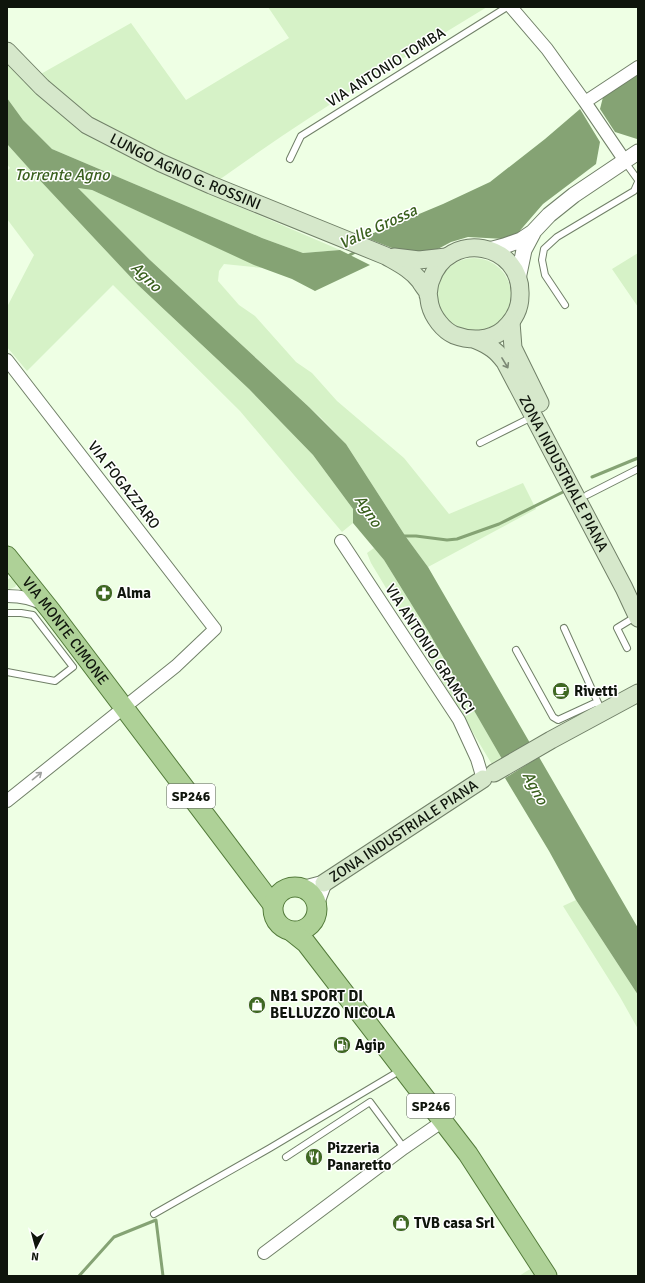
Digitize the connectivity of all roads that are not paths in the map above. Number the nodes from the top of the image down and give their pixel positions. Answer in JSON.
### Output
{"nodes":[{"id":1,"x":507,"y":7,"type":"edge"},
{"id":2,"x":511,"y":7,"type":"edge"},
{"id":3,"x":7,"y":51,"type":"edge"},
{"id":4,"x":638,"y":67,"type":"edge"},
{"id":5,"x":584,"y":102,"type":"junction"},
{"id":6,"x":638,"y":152,"type":"edge"},
{"id":7,"x":290,"y":159,"type":"dead end"},
{"id":8,"x":625,"y":161,"type":"junction"},
{"id":9,"x":638,"y":181,"type":"edge"},
{"id":10,"x":533,"y":232,"type":"junction"},
{"id":11,"x":489,"y":250,"type":"junction"},
{"id":12,"x":386,"y":256,"type":"junction"},
{"id":13,"x":446,"y":258,"type":"junction"},
{"id":14,"x":518,"y":279,"type":"junction"},
{"id":15,"x":428,"y":295,"type":"junction"},
{"id":16,"x":565,"y":305,"type":"dead end"},
{"id":17,"x":511,"y":322,"type":"junction"},
{"id":18,"x":476,"y":340,"type":"junction"},
{"id":19,"x":7,"y":360,"type":"edge"},
{"id":20,"x":534,"y":416,"type":"junction"},
{"id":21,"x":480,"y":443,"type":"dead end"},
{"id":22,"x":638,"y":469,"type":"edge"},
{"id":23,"x":587,"y":495,"type":"junction"},
{"id":24,"x":341,"y":540,"type":"dead end"},
{"id":25,"x":14,"y":570,"type":"edge"},
{"id":26,"x":638,"y":592,"type":"edge"},
{"id":27,"x":10,"y":596,"type":"edge"},
{"id":28,"x":49,"y":608,"type":"junction"},
{"id":29,"x":7,"y":613,"type":"edge"},
{"id":30,"x":637,"y":617,"type":"edge"},
{"id":31,"x":564,"y":628,"type":"dead end"},
{"id":32,"x":627,"y":648,"type":"dead end"},
{"id":33,"x":516,"y":650,"type":"dead end"},
{"id":34,"x":7,"y":672,"type":"edge"},
{"id":35,"x":638,"y":693,"type":"edge"},
{"id":36,"x":123,"y":707,"type":"junction"},
{"id":37,"x":600,"y":707,"type":"junction"},
{"id":38,"x":489,"y":776,"type":"junction"},
{"id":39,"x":7,"y":801,"type":"edge"},
{"id":40,"x":324,"y":883,"type":"joint"},
{"id":41,"x":311,"y":895,"type":"junction"},
{"id":42,"x":276,"y":898,"type":"junction"},
{"id":43,"x":311,"y":924,"type":"junction"},
{"id":44,"x":291,"y":931,"type":"junction"},
{"id":45,"x":306,"y":943,"type":"junction"},
{"id":46,"x":402,"y":1069,"type":"junction"},
{"id":47,"x":443,"y":1122,"type":"junction"},
{"id":48,"x":404,"y":1148,"type":"junction"},
{"id":49,"x":286,"y":1157,"type":"dead end"},
{"id":50,"x":154,"y":1214,"type":"dead end"},
{"id":51,"x":264,"y":1252,"type":"dead end"},
{"id":52,"x":547,"y":1276,"type":"edge"}],
"edges":[{"from":1,"to":7,"type":"lane","name":"VIA ANTONIO TOMBA"},
{"from":2,"to":5,"type":"street"},
{"from":3,"to":12,"type":"main road","name":"LUNGO AGNO G. ROSSINI"},
{"from":4,"to":5,"type":"street"},
{"from":5,"to":8,"type":"street"},
{"from":6,"to":8,"type":"street"},
{"from":8,"to":9,"type":"lane"},
{"from":8,"to":10,"type":"street"},
{"from":9,"to":16,"type":"lane"},
{"from":10,"to":11,"type":"street"},
{"from":10,"to":14,"type":"street"},
{"from":11,"to":13,"type":"main road","name":"ZONA INDUSTRIALE PIANA"},
{"from":11,"to":14,"type":"main road","name":"ZONA INDUSTRIALE PIANA"},
{"from":12,"to":13,"type":"main road"},
{"from":12,"to":15,"type":"main road"},
{"from":13,"to":15,"type":"main road","name":"ZONA INDUSTRIALE PIANA"},
{"from":14,"to":17,"type":"main road","name":"ZONA INDUSTRIALE PIANA"},
{"from":15,"to":18,"type":"main road","name":"ZONA INDUSTRIALE PIANA"},
{"from":17,"to":18,"type":"main road","name":"ZONA INDUSTRIALE PIANA"},
{"from":17,"to":23,"type":"main road","name":"ZONA INDUSTRIALE PIANA"},
{"from":18,"to":20,"type":"main road","name":"ZONA INDUSTRIALE PIANA","one_way":true},
{"from":19,"to":36,"type":"street","name":"VIA FOGAZZARO"},
{"from":20,"to":21,"type":"lane"},
{"from":20,"to":30,"type":"main road","name":"ZONA INDUSTRIALE PIANA"},
{"from":22,"to":23,"type":"lane"},
{"from":23,"to":26,"type":"main road","name":"ZONA INDUSTRIALE PIANA"},
{"from":24,"to":38,"type":"street","name":"VIA ANTONIO GRAMSCI"},
{"from":25,"to":27,"type":"street"},
{"from":25,"to":28,"type":"main road","name":"VIA MONTE CIMONE","number":"SP246"},
{"from":27,"to":28,"type":"street"},
{"from":28,"to":36,"type":"main road","name":"VIA MONTE CIMONE","number":"SP246"},
{"from":29,"to":34,"type":"lane"},
{"from":30,"to":32,"type":"lane"},
{"from":31,"to":37,"type":"lane"},
{"from":33,"to":37,"type":"lane"},
{"from":35,"to":37,"type":"main road"},
{"from":39,"to":36,"type":"street","one_way":true},
{"from":36,"to":42,"type":"main road","number":"SP246"},
{"from":37,"to":38,"type":"main road","name":"ZONA INDUSTRIALE PIANA"},
{"from":38,"to":40,"type":"main road","name":"ZONA INDUSTRIALE PIANA"},
{"from":40,"to":41,"type":"street"},
{"from":41,"to":42,"type":"main road"},
{"from":41,"to":43,"type":"main road"},
{"from":42,"to":44,"type":"main road"},
{"from":43,"to":44,"type":"main road"},
{"from":43,"to":45,"type":"main road"},
{"from":44,"to":45,"type":"main road"},
{"from":45,"to":46,"type":"main road","number":"SP246"},
{"from":46,"to":47,"type":"main road","number":"SP246"},
{"from":46,"to":50,"type":"lane"},
{"from":47,"to":48,"type":"street"},
{"from":47,"to":52,"type":"main road","number":"SP246"},
{"from":48,"to":49,"type":"lane"},
{"from":48,"to":51,"type":"street"}]}
